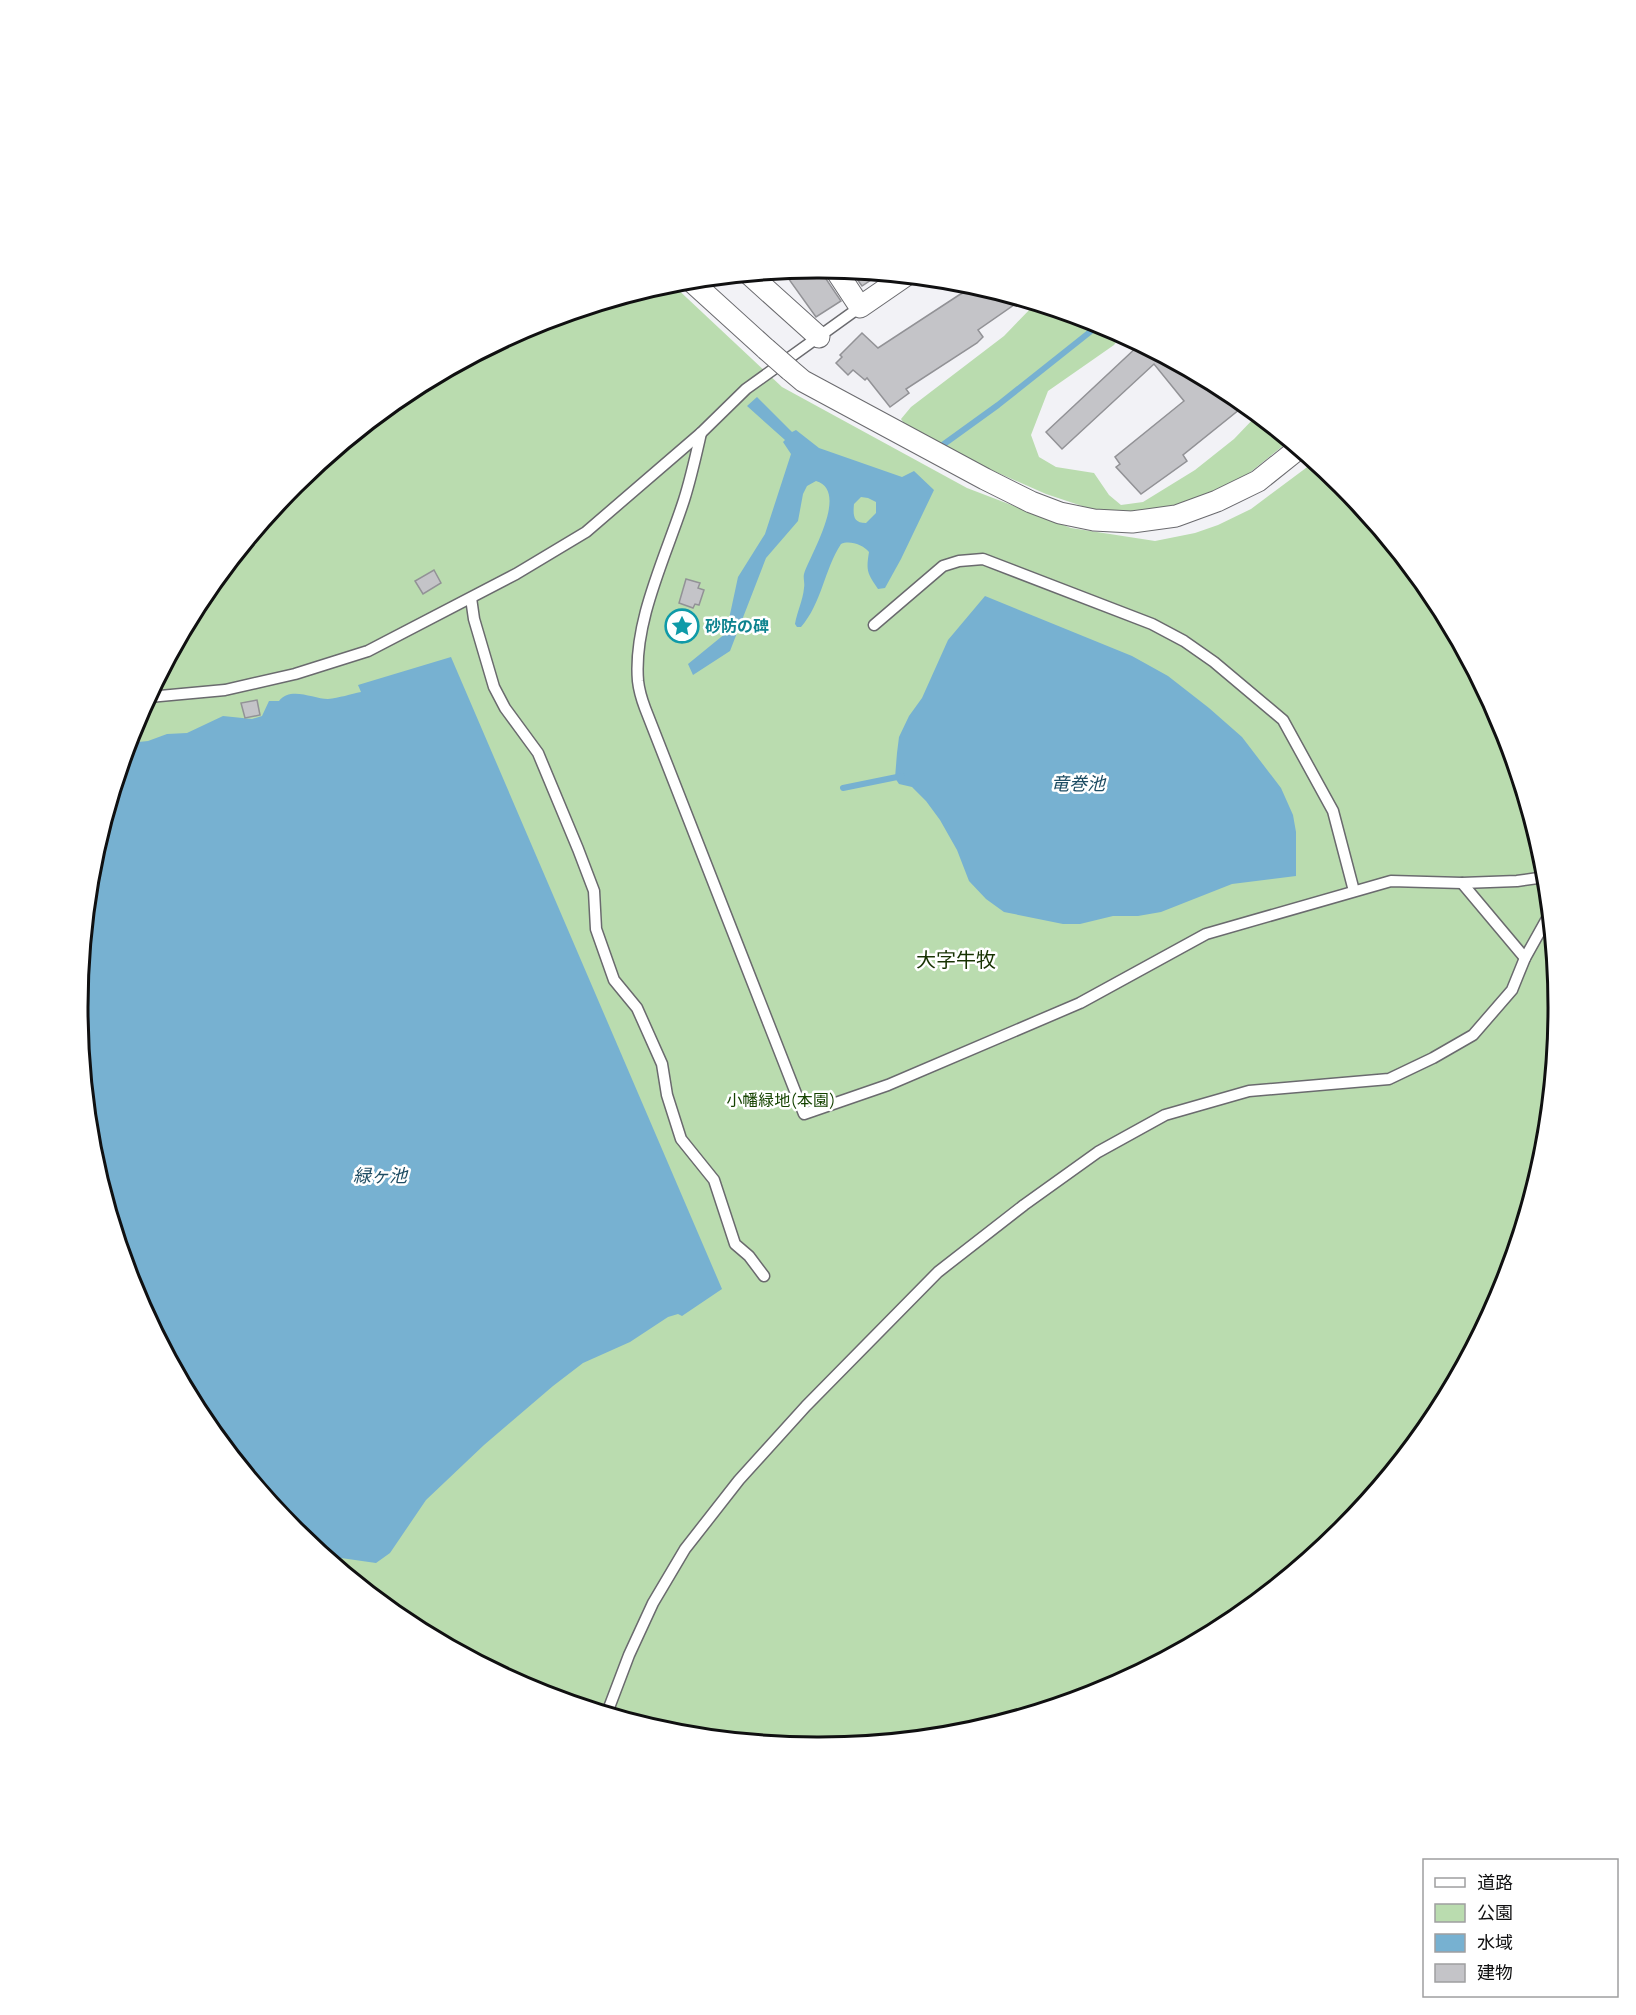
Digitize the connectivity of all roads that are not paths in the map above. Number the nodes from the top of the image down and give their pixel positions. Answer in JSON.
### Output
{"nodes":[{"id":1,"x":842,"y":279,"type":"edge"},
{"id":2,"x":757,"y":281,"type":"edge"},
{"id":3,"x":895,"y":282,"type":"edge"},
{"id":4,"x":699,"y":288,"type":"edge"},
{"id":5,"x":860,"y":306,"type":"junction"},
{"id":6,"x":819,"y":337,"type":"junction"},
{"id":7,"x":701,"y":433,"type":"junction"},
{"id":8,"x":1292,"y":454,"type":"edge"},
{"id":9,"x":471,"y":598,"type":"junction"},
{"id":10,"x":874,"y":625,"type":"dead end"},
{"id":11,"x":159,"y":696,"type":"edge"},
{"id":12,"x":1535,"y":878,"type":"edge"},
{"id":13,"x":1462,"y":883,"type":"junction"},
{"id":14,"x":1354,"y":891,"type":"junction"},
{"id":15,"x":1543,"y":927,"type":"edge"},
{"id":16,"x":1525,"y":958,"type":"junction"},
{"id":17,"x":764,"y":1276,"type":"dead end"},
{"id":18,"x":610,"y":1706,"type":"edge"}],
"edges":[{"from":1,"to":5,"type":"street"},
{"from":2,"to":6,"type":"street"},
{"from":3,"to":5,"type":"street"},
{"from":4,"to":8,"type":"street","bridge":true},
{"from":5,"to":6,"type":"lane"},
{"from":6,"to":7,"type":"lane"},
{"from":7,"to":9,"type":"lane"},
{"from":7,"to":14,"type":"lane"},
{"from":9,"to":11,"type":"lane"},
{"from":9,"to":17,"type":"lane"},
{"from":10,"to":14,"type":"lane"},
{"from":12,"to":13,"type":"lane"},
{"from":13,"to":14,"type":"lane"},
{"from":13,"to":16,"type":"lane"},
{"from":15,"to":16,"type":"lane"},
{"from":16,"to":18,"type":"lane"}]}
